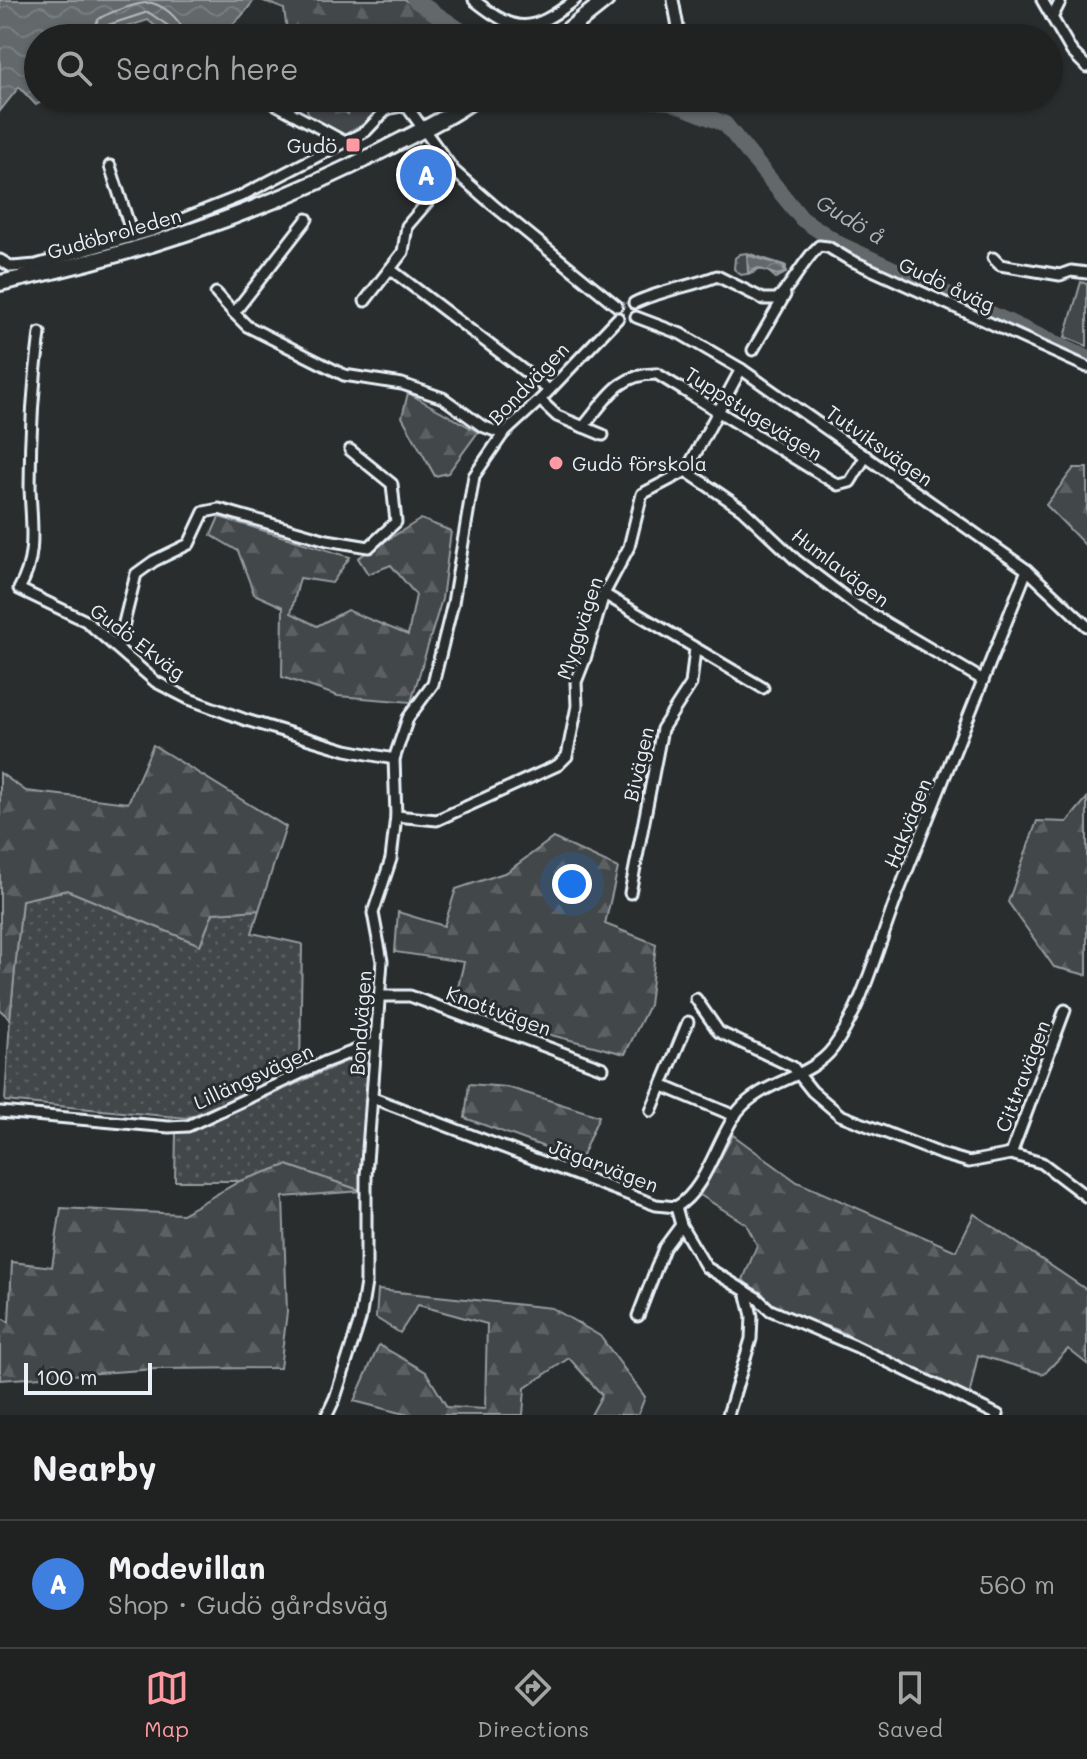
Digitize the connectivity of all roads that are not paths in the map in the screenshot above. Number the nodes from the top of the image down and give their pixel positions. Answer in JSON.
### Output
{"nodes":[{"id":1,"x":474,"y":0,"type":"edge"},
{"id":2,"x":575,"y":0,"type":"edge"},
{"id":3,"x":595,"y":0,"type":"edge"},
{"id":4,"x":606,"y":0,"type":"edge"},
{"id":5,"x":673,"y":0,"type":"edge"},
{"id":6,"x":1042,"y":0,"type":"edge"},
{"id":7,"x":1061,"y":0,"type":"edge"},
{"id":8,"x":1052,"y":18,"type":"junction"},
{"id":9,"x":514,"y":24,"type":"edge"},
{"id":10,"x":536,"y":24,"type":"edge"},
{"id":11,"x":565,"y":24,"type":"edge"},
{"id":12,"x":576,"y":24,"type":"edge"},
{"id":13,"x":677,"y":24,"type":"edge"},
{"id":14,"x":1056,"y":24,"type":"edge"},
{"id":15,"x":1063,"y":36,"type":"edge"},
{"id":16,"x":1087,"y":67,"type":"edge"},
{"id":17,"x":290,"y":112,"type":"edge"},
{"id":18,"x":384,"y":112,"type":"edge"},
{"id":19,"x":411,"y":112,"type":"edge"},
{"id":20,"x":440,"y":112,"type":"edge"},
{"id":21,"x":447,"y":112,"type":"edge"},
{"id":22,"x":421,"y":125,"type":"junction"},
{"id":23,"x":345,"y":142,"type":"junction"},
{"id":24,"x":110,"y":166,"type":"dead end"},
{"id":25,"x":454,"y":171,"type":"junction"},
{"id":26,"x":307,"y":219,"type":"dead end"},
{"id":27,"x":133,"y":237,"type":"junction"},
{"id":28,"x":993,"y":258,"type":"dead end"},
{"id":29,"x":0,"y":260,"type":"edge"},
{"id":30,"x":390,"y":269,"type":"junction"},
{"id":31,"x":1087,"y":273,"type":"edge"},
{"id":32,"x":0,"y":283,"type":"edge"},
{"id":33,"x":791,"y":285,"type":"junction"},
{"id":34,"x":216,"y":293,"type":"dead end"},
{"id":35,"x":365,"y":301,"type":"dead end"},
{"id":36,"x":634,"y":303,"type":"junction"},
{"id":37,"x":617,"y":306,"type":"junction"},
{"id":38,"x":234,"y":313,"type":"junction"},
{"id":39,"x":636,"y":317,"type":"junction"},
{"id":40,"x":618,"y":318,"type":"junction"},
{"id":41,"x":40,"y":333,"type":"dead end"},
{"id":42,"x":753,"y":350,"type":"dead end"},
{"id":43,"x":1087,"y":367,"type":"edge"},
{"id":44,"x":741,"y":369,"type":"junction"},
{"id":45,"x":549,"y":390,"type":"junction"},
{"id":46,"x":540,"y":400,"type":"junction"},
{"id":47,"x":719,"y":411,"type":"junction"},
{"id":48,"x":583,"y":427,"type":"junction"},
{"id":49,"x":503,"y":434,"type":"junction"},
{"id":50,"x":603,"y":435,"type":"dead end"},
{"id":51,"x":350,"y":450,"type":"dead end"},
{"id":52,"x":866,"y":456,"type":"junction"},
{"id":53,"x":686,"y":471,"type":"junction"},
{"id":54,"x":1027,"y":570,"type":"junction"},
{"id":55,"x":604,"y":594,"type":"junction"},
{"id":56,"x":1087,"y":626,"type":"edge"},
{"id":57,"x":118,"y":647,"type":"junction"},
{"id":58,"x":695,"y":649,"type":"junction"},
{"id":59,"x":983,"y":680,"type":"junction"},
{"id":60,"x":763,"y":688,"type":"dead end"},
{"id":61,"x":394,"y":759,"type":"junction"},
{"id":62,"x":396,"y":816,"type":"junction"},
{"id":63,"x":630,"y":893,"type":"dead end"},
{"id":64,"x":381,"y":996,"type":"junction"},
{"id":65,"x":696,"y":999,"type":"dead end"},
{"id":66,"x":1065,"y":1010,"type":"dead end"},
{"id":67,"x":688,"y":1022,"type":"dead end"},
{"id":68,"x":375,"y":1043,"type":"junction"},
{"id":69,"x":603,"y":1068,"type":"dead end"},
{"id":70,"x":799,"y":1073,"type":"junction"},
{"id":71,"x":663,"y":1086,"type":"junction"},
{"id":72,"x":373,"y":1098,"type":"junction"},
{"id":73,"x":651,"y":1111,"type":"dead end"},
{"id":74,"x":0,"y":1112,"type":"edge"},
{"id":75,"x":735,"y":1116,"type":"junction"},
{"id":76,"x":1011,"y":1154,"type":"junction"},
{"id":77,"x":1087,"y":1197,"type":"edge"},
{"id":78,"x":676,"y":1207,"type":"junction"},
{"id":79,"x":681,"y":1225,"type":"junction"},
{"id":80,"x":746,"y":1291,"type":"junction"},
{"id":81,"x":638,"y":1316,"type":"dead end"},
{"id":82,"x":327,"y":1415,"type":"edge"},
{"id":83,"x":728,"y":1415,"type":"edge"},
{"id":84,"x":998,"y":1415,"type":"edge"}],
"edges":[{"from":1,"to":9,"type":"street"},
{"from":2,"to":10,"type":"street"},
{"from":3,"to":11,"type":"main road"},
{"from":4,"to":12,"type":"main road"},
{"from":5,"to":13,"type":"street"},
{"from":6,"to":8,"type":"street"},
{"from":7,"to":8,"type":"street"},
{"from":8,"to":14,"type":"street"},
{"from":15,"to":16,"type":"street"},
{"from":17,"to":23,"type":"street"},
{"from":18,"to":23,"type":"street"},
{"from":19,"to":22,"type":"street"},
{"from":20,"to":22,"type":"main road","name":"Gudöbroleden"},
{"from":21,"to":22,"type":"main road","name":"Gudöbroleden"},
{"from":22,"to":25,"type":"street"},
{"from":22,"to":32,"type":"main road","name":"Gudöbroleden"},
{"from":23,"to":27,"type":"street"},
{"from":24,"to":27,"type":"street"},
{"from":25,"to":30,"type":"street"},
{"from":25,"to":37,"type":"street"},
{"from":26,"to":38,"type":"street"},
{"from":27,"to":29,"type":"street"},
{"from":28,"to":31,"type":"street"},
{"from":30,"to":35,"type":"street"},
{"from":30,"to":45,"type":"street"},
{"from":33,"to":36,"type":"street"},
{"from":33,"to":42,"type":"street"},
{"from":33,"to":43,"type":"street","name":"Gudö åväg"},
{"from":34,"to":38,"type":"street"},
{"from":36,"to":37,"type":"street"},
{"from":36,"to":39,"type":"street"},
{"from":37,"to":40,"type":"street"},
{"from":38,"to":49,"type":"street"},
{"from":39,"to":40,"type":"street"},
{"from":39,"to":44,"type":"street","name":"Tutviksvägen"},
{"from":40,"to":45,"type":"street","name":"Bondvägen"},
{"from":41,"to":57,"type":"street","name":"Gudö Ekväg"},
{"from":44,"to":47,"type":"street"},
{"from":44,"to":52,"type":"street","name":"Tutviksvägen"},
{"from":45,"to":46,"type":"street","name":"Bondvägen"},
{"from":46,"to":48,"type":"street"},
{"from":46,"to":49,"type":"street","name":"Bondvägen"},
{"from":47,"to":48,"type":"street","name":"Tuppstugevägen"},
{"from":47,"to":52,"type":"street","name":"Tuppstugevägen"},
{"from":47,"to":53,"type":"street"},
{"from":48,"to":50,"type":"street"},
{"from":49,"to":61,"type":"street","name":"Bondvägen"},
{"from":51,"to":57,"type":"street"},
{"from":52,"to":54,"type":"street","name":"Tutviksvägen"},
{"from":53,"to":55,"type":"street","name":"Myggvägen"},
{"from":53,"to":59,"type":"street","name":"Humlavägen"},
{"from":54,"to":56,"type":"street","name":"Tutviksvägen"},
{"from":54,"to":59,"type":"street","name":"Hakvägen"},
{"from":55,"to":58,"type":"street"},
{"from":55,"to":62,"type":"street","name":"Myggvägen"},
{"from":57,"to":61,"type":"street","name":"Gudö Ekväg"},
{"from":58,"to":60,"type":"street"},
{"from":58,"to":63,"type":"street","name":"Bivägen"},
{"from":59,"to":70,"type":"street","name":"Hakvägen"},
{"from":61,"to":62,"type":"street","name":"Bondvägen"},
{"from":62,"to":64,"type":"street","name":"Bondvägen"},
{"from":64,"to":68,"type":"street","name":"Bondvägen"},
{"from":64,"to":69,"type":"street","name":"Knottvägen"},
{"from":65,"to":70,"type":"street"},
{"from":66,"to":76,"type":"street","name":"Cittravägen"},
{"from":67,"to":71,"type":"street"},
{"from":68,"to":72,"type":"street","name":"Bondvägen"},
{"from":68,"to":74,"type":"street","name":"Lillängsvägen"},
{"from":70,"to":75,"type":"street","name":"Hakvägen"},
{"from":70,"to":76,"type":"street"},
{"from":71,"to":73,"type":"street"},
{"from":71,"to":75,"type":"street"},
{"from":72,"to":78,"type":"street","name":"Jägarvägen"},
{"from":72,"to":82,"type":"street","name":"Bondvägen"},
{"from":75,"to":78,"type":"street","name":"Hakvägen"},
{"from":76,"to":77,"type":"street"},
{"from":78,"to":79,"type":"street","name":"Jägarvägen"},
{"from":79,"to":80,"type":"street","name":"Jägarvägen"},
{"from":79,"to":81,"type":"street"},
{"from":80,"to":83,"type":"street"},
{"from":80,"to":84,"type":"street","name":"Jägarvägen"}]}
